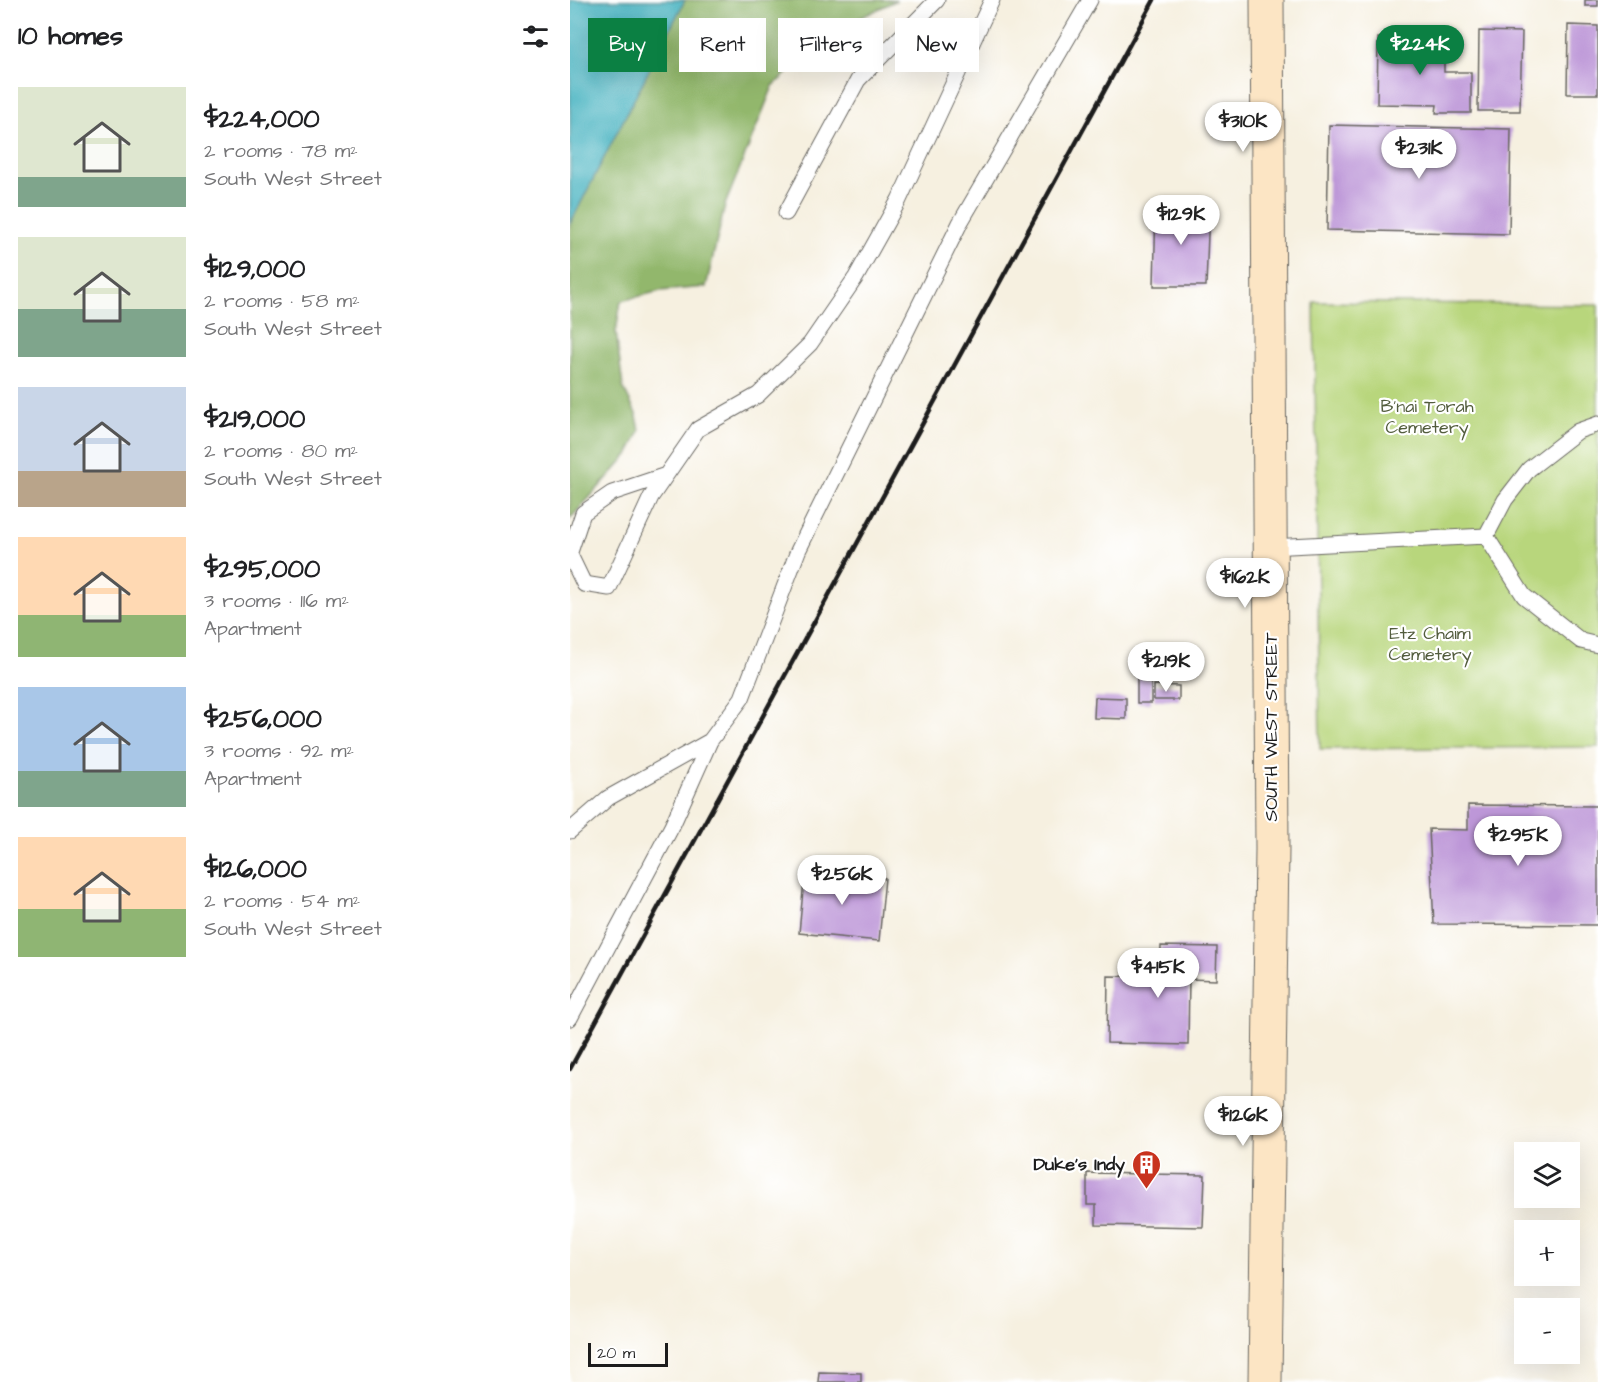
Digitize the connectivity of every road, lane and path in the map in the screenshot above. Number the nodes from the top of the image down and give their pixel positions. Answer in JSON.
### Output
{"nodes":[{"id":1,"x":937,"y":0,"type":"edge"},
{"id":2,"x":992,"y":0,"type":"edge"},
{"id":3,"x":1090,"y":0,"type":"edge"},
{"id":4,"x":1268,"y":0,"type":"edge"},
{"id":5,"x":786,"y":213,"type":"dead end"},
{"id":6,"x":1598,"y":424,"type":"edge"},
{"id":7,"x":666,"y":475,"type":"junction"},
{"id":8,"x":1486,"y":536,"type":"junction"},
{"id":9,"x":1270,"y":547,"type":"junction"},
{"id":10,"x":570,"y":554,"type":"edge"},
{"id":11,"x":1598,"y":645,"type":"edge"},
{"id":12,"x":710,"y":741,"type":"junction"},
{"id":13,"x":570,"y":831,"type":"edge"},
{"id":14,"x":570,"y":1018,"type":"edge"},
{"id":15,"x":1265,"y":1382,"type":"edge"}],
"edges":[{"from":1,"to":5,"type":"lane"},
{"from":2,"to":7,"type":"lane"},
{"from":3,"to":12,"type":"lane"},
{"from":4,"to":9,"type":"main road","name":"SOUTH WEST STREET"},
{"from":6,"to":8,"type":"lane"},
{"from":7,"to":10,"type":"lane"},
{"from":7,"to":10,"type":"lane"},
{"from":8,"to":9,"type":"lane"},
{"from":8,"to":11,"type":"lane"},
{"from":9,"to":15,"type":"main road","name":"SOUTH WEST STREET"},
{"from":12,"to":13,"type":"lane"},
{"from":12,"to":14,"type":"lane"}]}
